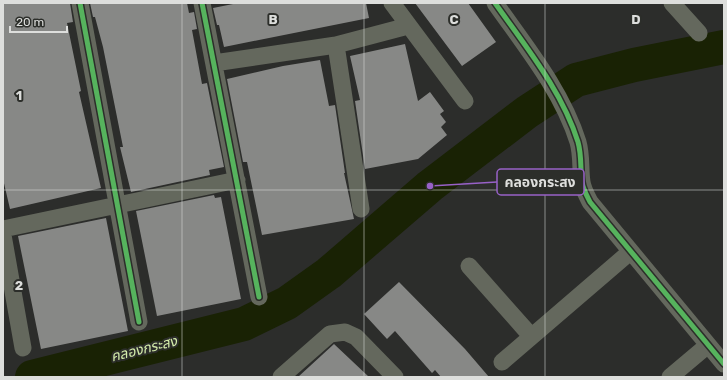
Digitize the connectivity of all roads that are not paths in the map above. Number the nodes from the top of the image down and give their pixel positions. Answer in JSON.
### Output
{"nodes":[{"id":1,"x":80,"y":3,"type":"edge"},
{"id":2,"x":202,"y":3,"type":"edge"},
{"id":3,"x":392,"y":3,"type":"edge"},
{"id":4,"x":495,"y":3,"type":"edge"},
{"id":5,"x":672,"y":3,"type":"edge"},
{"id":6,"x":408,"y":26,"type":"junction"},
{"id":7,"x":699,"y":33,"type":"dead end"},
{"id":8,"x":336,"y":45,"type":"junction"},
{"id":9,"x":214,"y":63,"type":"junction"},
{"id":10,"x":465,"y":101,"type":"dead end"},
{"id":11,"x":237,"y":180,"type":"junction"},
{"id":12,"x":117,"y":205,"type":"junction"},
{"id":13,"x":361,"y":210,"type":"dead end"},
{"id":14,"x":3,"y":229,"type":"edge"},
{"id":15,"x":3,"y":235,"type":"edge"},
{"id":16,"x":630,"y":252,"type":"junction"},
{"id":17,"x":469,"y":266,"type":"dead end"},
{"id":18,"x":260,"y":297,"type":"dead end"},
{"id":19,"x":139,"y":322,"type":"dead end"},
{"id":20,"x":531,"y":336,"type":"junction"},
{"id":21,"x":708,"y":345,"type":"junction"},
{"id":22,"x":22,"y":348,"type":"dead end"},
{"id":23,"x":502,"y":362,"type":"dead end"},
{"id":24,"x":724,"y":364,"type":"edge"},
{"id":25,"x":281,"y":377,"type":"edge"},
{"id":26,"x":395,"y":377,"type":"edge"},
{"id":27,"x":670,"y":377,"type":"edge"}],
"edges":[{"from":1,"to":12,"type":"street"},
{"from":2,"to":9,"type":"street"},
{"from":3,"to":6,"type":"street"},
{"from":4,"to":16,"type":"street"},
{"from":5,"to":7,"type":"street"},
{"from":6,"to":8,"type":"street"},
{"from":6,"to":10,"type":"street"},
{"from":8,"to":9,"type":"street"},
{"from":8,"to":13,"type":"street"},
{"from":9,"to":11,"type":"street"},
{"from":11,"to":12,"type":"street"},
{"from":11,"to":18,"type":"street"},
{"from":12,"to":14,"type":"street"},
{"from":12,"to":19,"type":"street"},
{"from":15,"to":22,"type":"street"},
{"from":16,"to":20,"type":"street"},
{"from":16,"to":21,"type":"street"},
{"from":17,"to":20,"type":"street"},
{"from":20,"to":23,"type":"street"},
{"from":21,"to":24,"type":"street"},
{"from":21,"to":27,"type":"street"},
{"from":25,"to":26,"type":"street"}]}
